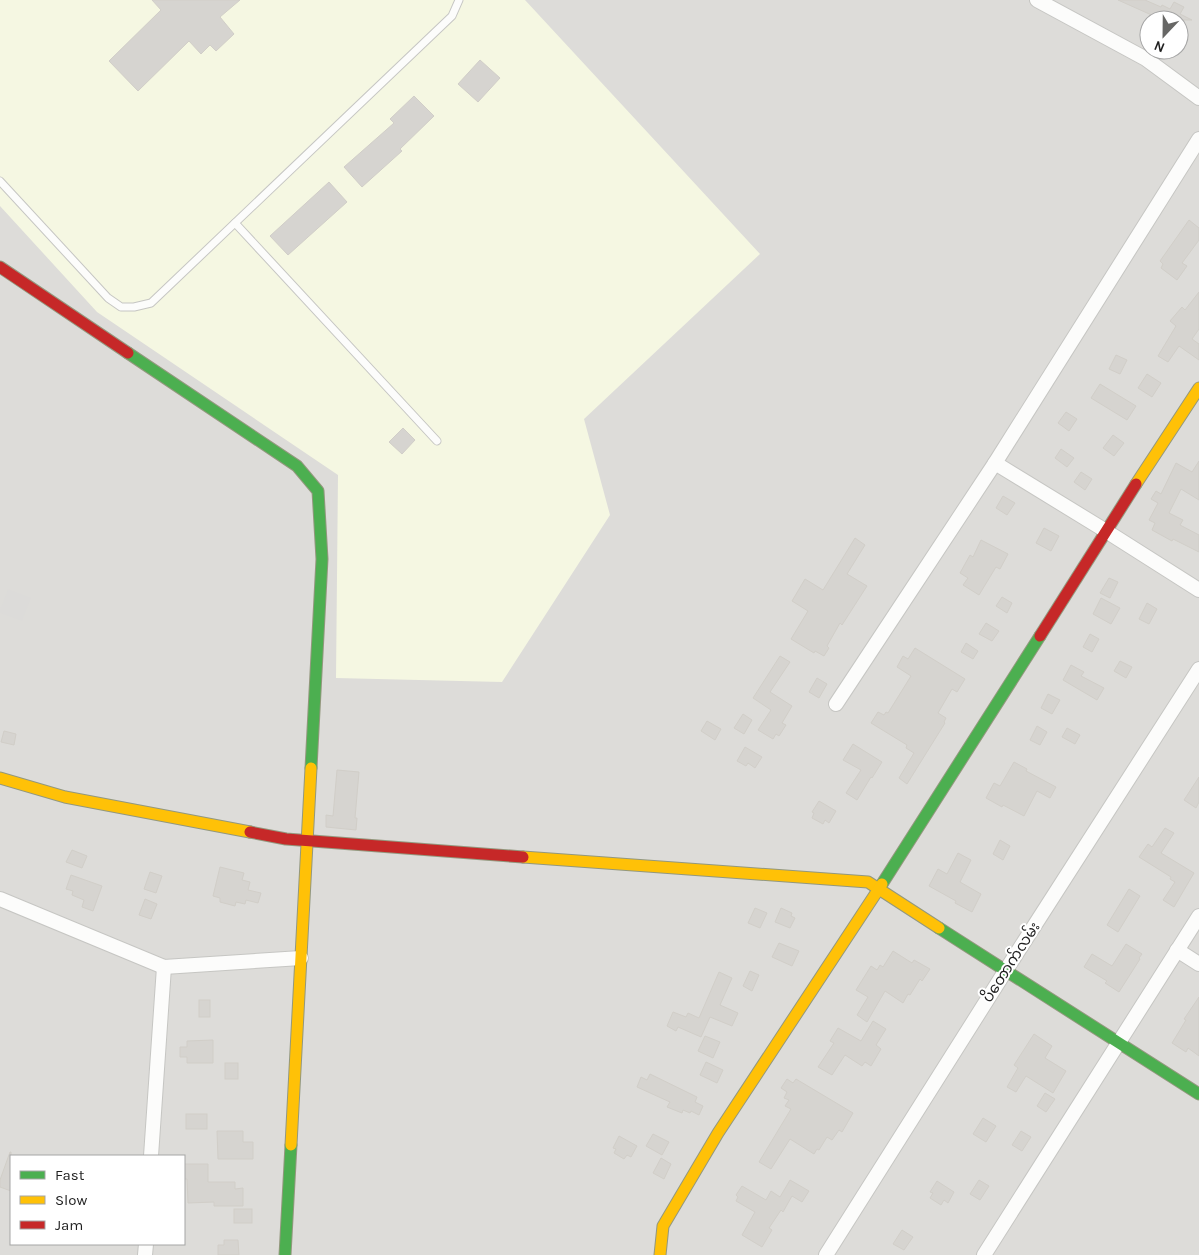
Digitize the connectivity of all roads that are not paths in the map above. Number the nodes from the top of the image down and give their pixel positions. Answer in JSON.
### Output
{"nodes":[{"id":1,"x":458,"y":0,"type":"edge"},
{"id":2,"x":1047,"y":2,"type":"edge"},
{"id":3,"x":1199,"y":98,"type":"edge"},
{"id":4,"x":1199,"y":139,"type":"edge"},
{"id":5,"x":0,"y":181,"type":"edge"},
{"id":6,"x":235,"y":223,"type":"junction"},
{"id":7,"x":0,"y":267,"type":"edge"},
{"id":8,"x":1199,"y":388,"type":"edge"},
{"id":9,"x":437,"y":441,"type":"dead end"},
{"id":10,"x":995,"y":463,"type":"junction"},
{"id":11,"x":1106,"y":531,"type":"junction"},
{"id":12,"x":1199,"y":590,"type":"edge"},
{"id":13,"x":1199,"y":669,"type":"edge"},
{"id":14,"x":836,"y":704,"type":"dead end"},
{"id":15,"x":0,"y":778,"type":"edge"},
{"id":16,"x":307,"y":840,"type":"junction"},
{"id":17,"x":880,"y":889,"type":"junction"},
{"id":18,"x":0,"y":899,"type":"edge"},
{"id":19,"x":1199,"y":916,"type":"edge"},
{"id":20,"x":1177,"y":950,"type":"junction"},
{"id":21,"x":301,"y":958,"type":"junction"},
{"id":22,"x":1199,"y":964,"type":"edge"},
{"id":23,"x":164,"y":968,"type":"junction"},
{"id":24,"x":1006,"y":970,"type":"junction"},
{"id":25,"x":1118,"y":1042,"type":"junction"},
{"id":26,"x":1199,"y":1094,"type":"edge"},
{"id":27,"x":151,"y":1155,"type":"edge"},
{"id":28,"x":285,"y":1255,"type":"edge"},
{"id":29,"x":660,"y":1255,"type":"edge"},
{"id":30,"x":826,"y":1255,"type":"edge"},
{"id":31,"x":984,"y":1255,"type":"edge"}],
"edges":[{"from":1,"to":6,"type":"lane"},
{"from":2,"to":3,"type":"street"},
{"from":4,"to":10,"type":"street"},
{"from":5,"to":6,"type":"lane"},
{"from":6,"to":9,"type":"lane"},
{"from":7,"to":16,"type":"street"},
{"from":8,"to":11,"type":"street"},
{"from":10,"to":11,"type":"street"},
{"from":10,"to":14,"type":"street"},
{"from":11,"to":12,"type":"street"},
{"from":11,"to":17,"type":"street"},
{"from":13,"to":24,"type":"street","name":"ပိတောက်လမ်း"},
{"from":15,"to":16,"type":"street"},
{"from":16,"to":17,"type":"street"},
{"from":16,"to":21,"type":"street"},
{"from":17,"to":24,"type":"street"},
{"from":17,"to":29,"type":"street"},
{"from":18,"to":23,"type":"street"},
{"from":19,"to":20,"type":"street"},
{"from":20,"to":22,"type":"street"},
{"from":20,"to":25,"type":"street"},
{"from":21,"to":23,"type":"street"},
{"from":21,"to":28,"type":"street"},
{"from":23,"to":27,"type":"street"},
{"from":24,"to":25,"type":"street"},
{"from":24,"to":30,"type":"street","name":"ပိတောက်လမ်း"},
{"from":25,"to":26,"type":"street"},
{"from":25,"to":31,"type":"street"}]}
